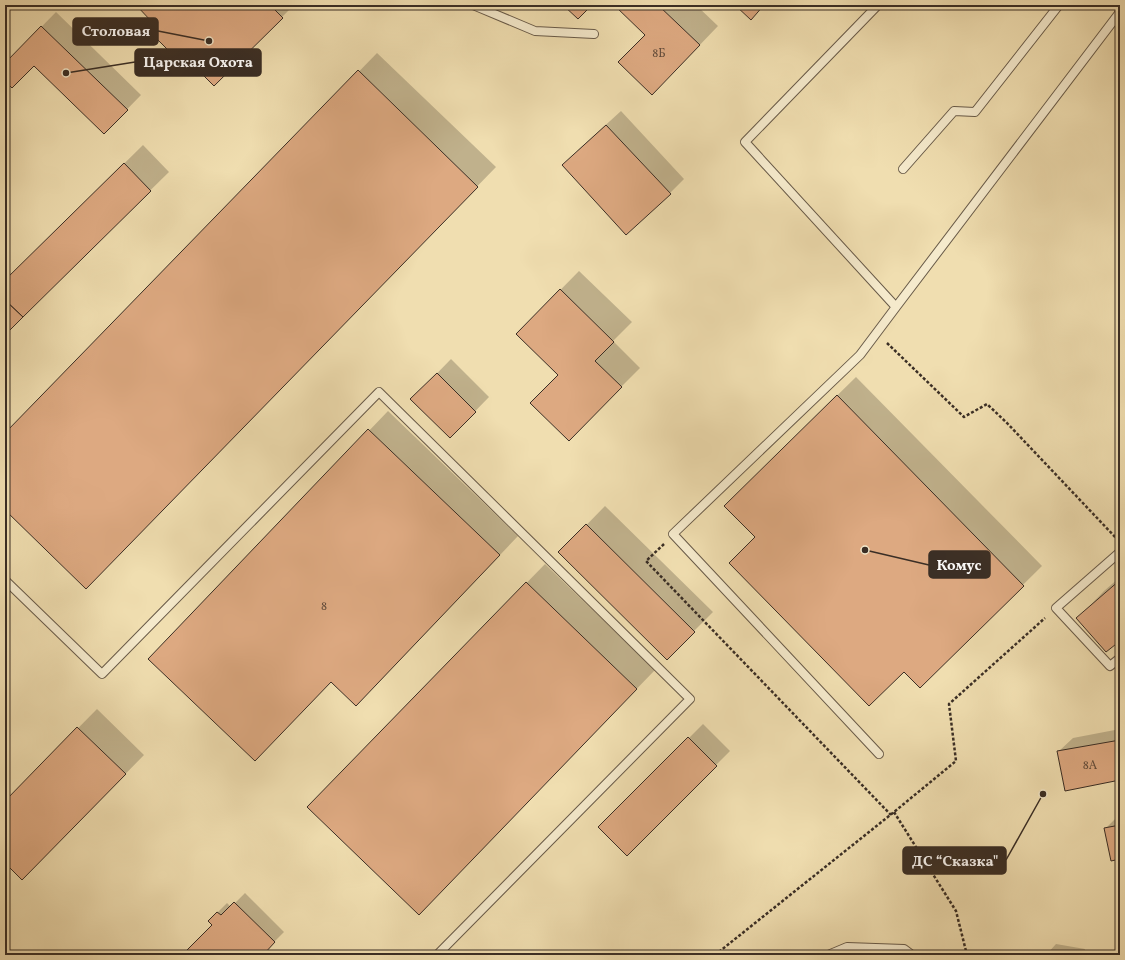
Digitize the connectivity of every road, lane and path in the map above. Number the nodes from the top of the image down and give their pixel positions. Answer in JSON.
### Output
{"nodes":[{"id":1,"x":473,"y":5,"type":"edge"},
{"id":2,"x":878,"y":5,"type":"edge"},
{"id":3,"x":1059,"y":5,"type":"edge"},
{"id":4,"x":1120,"y":12,"type":"edge"},
{"id":5,"x":594,"y":34,"type":"dead end"},
{"id":6,"x":903,"y":169,"type":"dead end"},
{"id":7,"x":896,"y":307,"type":"junction"},
{"id":8,"x":877,"y":333,"type":"junction"},
{"id":9,"x":673,"y":534,"type":"junction"},
{"id":10,"x":1120,"y":542,"type":"edge"},
{"id":11,"x":1120,"y":552,"type":"edge"},
{"id":12,"x":5,"y":580,"type":"edge"},
{"id":13,"x":1056,"y":608,"type":"junction"},
{"id":14,"x":1120,"y":658,"type":"edge"},
{"id":15,"x":879,"y":754,"type":"dead end"},
{"id":16,"x":894,"y":812,"type":"junction"},
{"id":17,"x":891,"y":815,"type":"junction"},
{"id":18,"x":437,"y":955,"type":"edge"},
{"id":19,"x":715,"y":955,"type":"edge"},
{"id":20,"x":828,"y":955,"type":"edge"},
{"id":21,"x":912,"y":955,"type":"edge"},
{"id":22,"x":967,"y":955,"type":"edge"}],
"edges":[{"from":1,"to":5,"type":"lane"},
{"from":2,"to":7,"type":"lane"},
{"from":3,"to":6,"type":"lane"},
{"from":4,"to":7,"type":"lane"},
{"from":7,"to":8,"type":"lane"},
{"from":8,"to":9,"type":"lane"},
{"from":8,"to":10,"type":"path"},
{"from":9,"to":15,"type":"lane"},
{"from":9,"to":17,"type":"path"},
{"from":11,"to":13,"type":"lane"},
{"from":12,"to":18,"type":"lane"},
{"from":13,"to":14,"type":"lane"},
{"from":13,"to":16,"type":"path"},
{"from":16,"to":17,"type":"path"},
{"from":16,"to":22,"type":"path"},
{"from":17,"to":19,"type":"path"},
{"from":20,"to":21,"type":"lane"}]}
